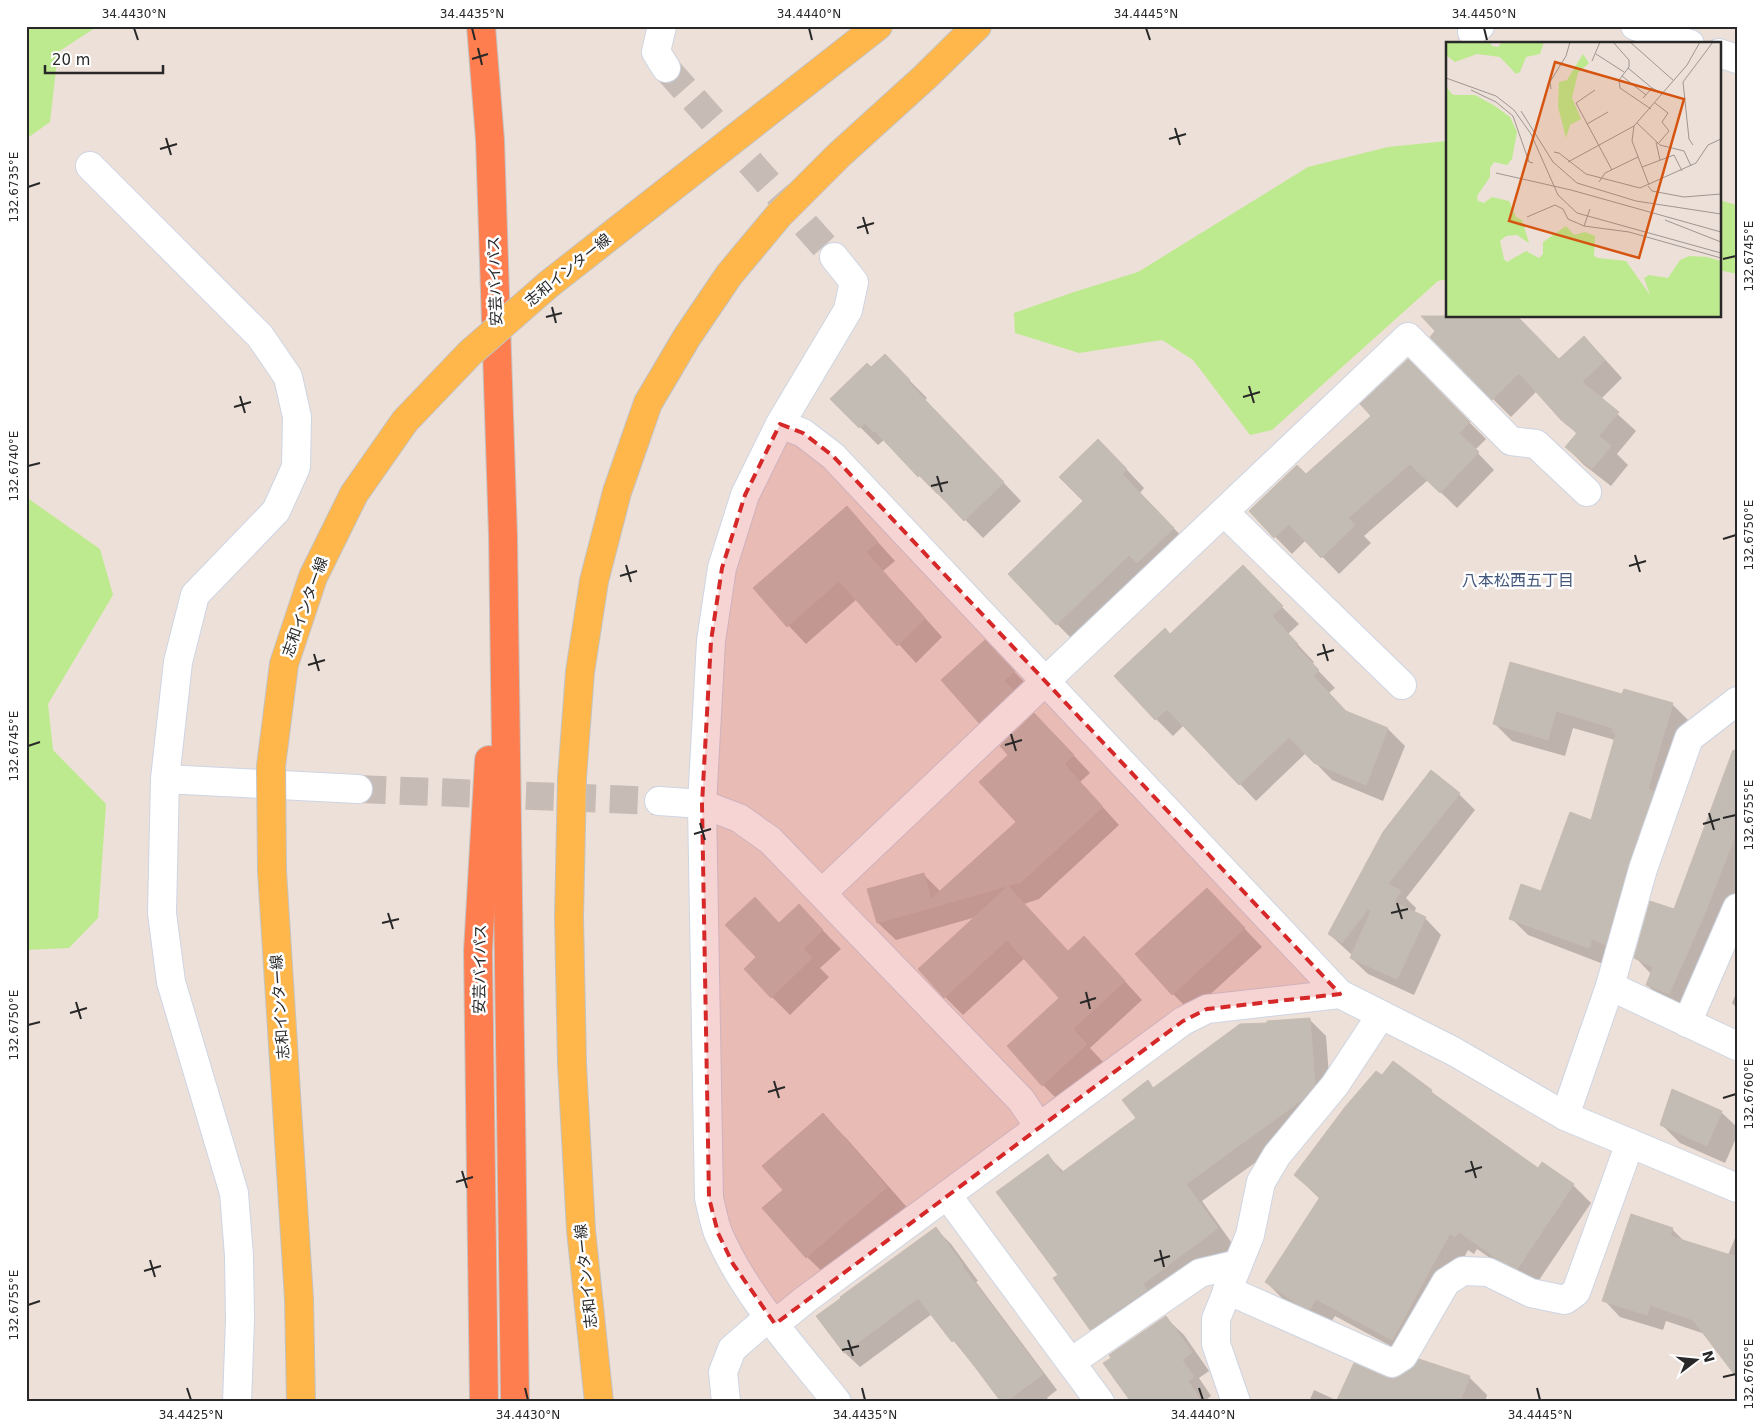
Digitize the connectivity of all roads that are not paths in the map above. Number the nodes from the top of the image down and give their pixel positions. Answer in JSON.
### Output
{"nodes":[{"id":1,"x":481,"y":26,"type":"edge"},
{"id":2,"x":662,"y":26,"type":"edge"},
{"id":3,"x":878,"y":26,"type":"edge"},
{"id":4,"x":977,"y":26,"type":"edge"},
{"id":5,"x":1635,"y":26,"type":"edge"},
{"id":6,"x":1684,"y":42,"type":"edge"},
{"id":7,"x":1720,"y":53,"type":"edge"},
{"id":8,"x":1737,"y":59,"type":"edge"},
{"id":9,"x":666,"y":68,"type":"tunnel mouth"},
{"id":10,"x":90,"y":166,"type":"dead end"},
{"id":11,"x":834,"y":257,"type":"tunnel mouth"},
{"id":12,"x":780,"y":424,"type":"junction"},
{"id":13,"x":1587,"y":492,"type":"dead end"},
{"id":14,"x":1224,"y":512,"type":"junction"},
{"id":15,"x":503,"y":536,"type":"junction"},
{"id":16,"x":1045,"y":682,"type":"junction"},
{"id":17,"x":1402,"y":685,"type":"dead end"},
{"id":18,"x":1737,"y":701,"type":"edge"},
{"id":19,"x":165,"y":779,"type":"junction"},
{"id":20,"x":358,"y":789,"type":"tunnel mouth"},
{"id":21,"x":659,"y":801,"type":"tunnel mouth"},
{"id":22,"x":702,"y":804,"type":"junction"},
{"id":23,"x":822,"y":893,"type":"junction"},
{"id":24,"x":1737,"y":908,"type":"edge"},
{"id":25,"x":1610,"y":986,"type":"junction"},
{"id":26,"x":1340,"y":994,"type":"junction"},
{"id":27,"x":1382,"y":1015,"type":"junction"},
{"id":28,"x":1688,"y":1023,"type":"junction"},
{"id":29,"x":1737,"y":1046,"type":"edge"},
{"id":30,"x":1565,"y":1116,"type":"junction"},
{"id":31,"x":1039,"y":1128,"type":"junction"},
{"id":32,"x":1630,"y":1143,"type":"junction"},
{"id":33,"x":1737,"y":1188,"type":"edge"},
{"id":34,"x":947,"y":1195,"type":"junction"},
{"id":35,"x":1238,"y":1264,"type":"junction"},
{"id":36,"x":1227,"y":1290,"type":"junction"},
{"id":37,"x":772,"y":1320,"type":"junction"},
{"id":38,"x":1071,"y":1362,"type":"junction"},
{"id":39,"x":237,"y":1402,"type":"edge"},
{"id":40,"x":301,"y":1402,"type":"edge"},
{"id":41,"x":484,"y":1402,"type":"edge"},
{"id":42,"x":516,"y":1402,"type":"edge"},
{"id":43,"x":599,"y":1402,"type":"edge"},
{"id":44,"x":726,"y":1402,"type":"edge"},
{"id":45,"x":837,"y":1402,"type":"edge"},
{"id":46,"x":1100,"y":1402,"type":"edge"},
{"id":47,"x":1236,"y":1402,"type":"edge"}],
"edges":[{"from":1,"to":15,"type":"highway","name":"安芸バイパス"},
{"from":2,"to":9,"type":"street"},
{"from":3,"to":40,"type":"main road","name":"志和インター線","bridge":true},
{"from":4,"to":43,"type":"main road","name":"志和インター線"},
{"from":5,"to":6,"type":"street"},
{"from":7,"to":8,"type":"street"},
{"from":10,"to":19,"type":"street"},
{"from":11,"to":12,"type":"street"},
{"from":12,"to":16,"type":"street"},
{"from":12,"to":22,"type":"street"},
{"from":13,"to":14,"type":"street"},
{"from":14,"to":16,"type":"street"},
{"from":14,"to":17,"type":"street"},
{"from":15,"to":41,"type":"highway","name":"安芸バイパス"},
{"from":15,"to":42,"type":"highway","name":"安芸バイパス"},
{"from":16,"to":23,"type":"street"},
{"from":16,"to":26,"type":"street"},
{"from":18,"to":25,"type":"street"},
{"from":19,"to":20,"type":"street"},
{"from":19,"to":39,"type":"street"},
{"from":21,"to":22,"type":"street"},
{"from":22,"to":23,"type":"street"},
{"from":22,"to":37,"type":"street"},
{"from":23,"to":31,"type":"street"},
{"from":24,"to":28,"type":"street"},
{"from":25,"to":28,"type":"street"},
{"from":25,"to":30,"type":"street"},
{"from":26,"to":27,"type":"street"},
{"from":26,"to":31,"type":"street"},
{"from":27,"to":30,"type":"street"},
{"from":27,"to":35,"type":"street"},
{"from":28,"to":29,"type":"street"},
{"from":30,"to":32,"type":"street"},
{"from":31,"to":34,"type":"street"},
{"from":32,"to":33,"type":"street"},
{"from":32,"to":36,"type":"street"},
{"from":34,"to":37,"type":"street"},
{"from":34,"to":38,"type":"street"},
{"from":35,"to":36,"type":"street"},
{"from":35,"to":38,"type":"street"},
{"from":36,"to":47,"type":"street"},
{"from":37,"to":44,"type":"street"},
{"from":37,"to":45,"type":"street"},
{"from":38,"to":46,"type":"street"}]}
